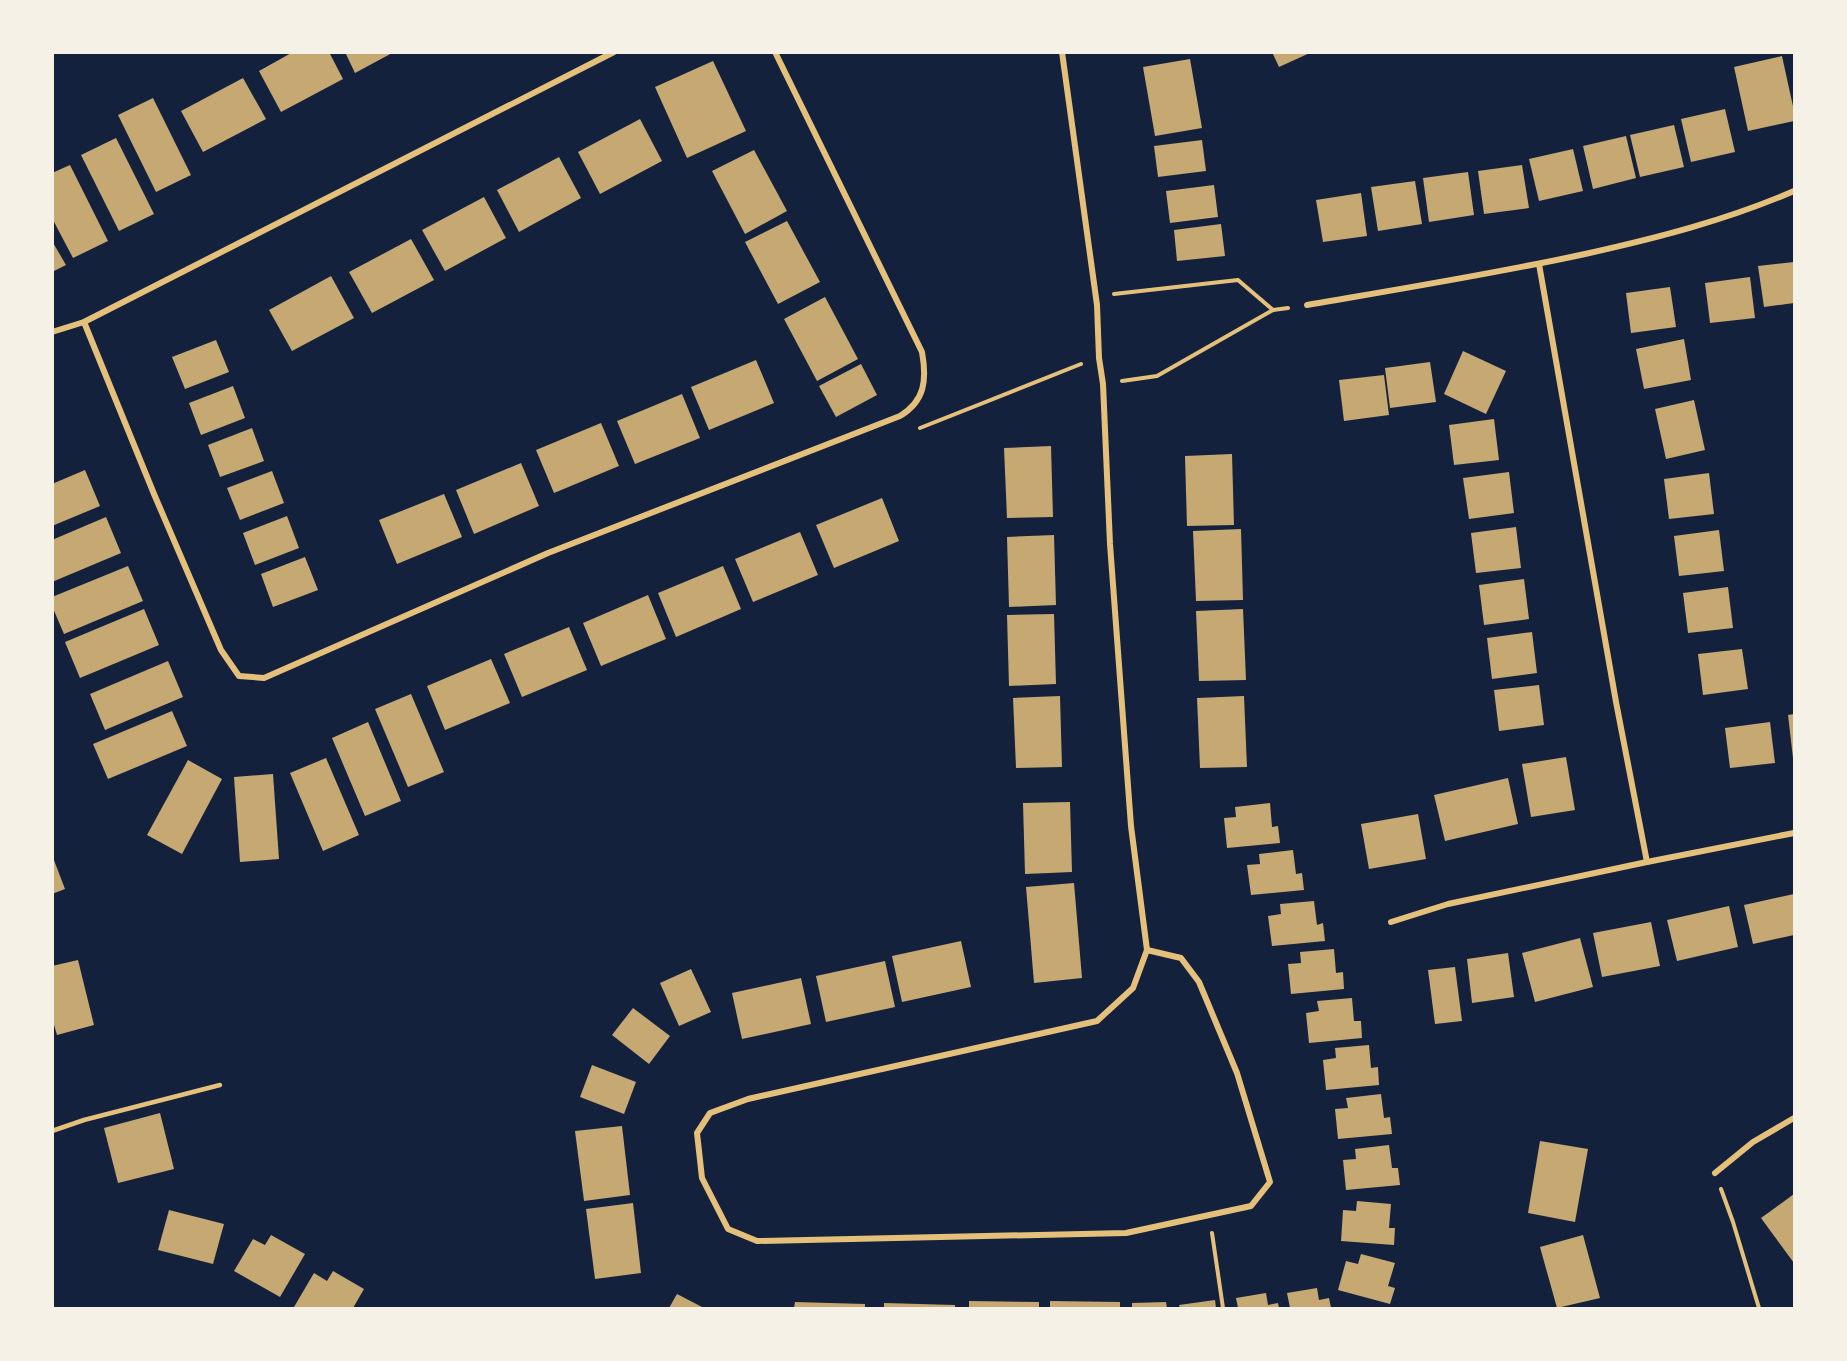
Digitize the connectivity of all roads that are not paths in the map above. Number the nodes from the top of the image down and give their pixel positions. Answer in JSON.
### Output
{"nodes":[{"id":1,"x":614,"y":52,"type":"edge"},
{"id":2,"x":775,"y":52,"type":"edge"},
{"id":3,"x":1062,"y":52,"type":"edge"},
{"id":4,"x":1794,"y":191,"type":"edge"},
{"id":5,"x":1539,"y":264,"type":"junction"},
{"id":6,"x":1307,"y":305,"type":"road end"},
{"id":7,"x":84,"y":322,"type":"junction"},
{"id":8,"x":52,"y":332,"type":"edge"},
{"id":9,"x":1794,"y":833,"type":"edge"},
{"id":10,"x":1647,"y":862,"type":"junction"},
{"id":11,"x":1391,"y":922,"type":"dead end"},
{"id":12,"x":1147,"y":950,"type":"junction"},
{"id":13,"x":220,"y":1084,"type":"dead end"},
{"id":14,"x":1794,"y":1118,"type":"edge"},
{"id":15,"x":52,"y":1131,"type":"edge"},
{"id":16,"x":1715,"y":1173,"type":"road end"}],
"edges":[{"from":1,"to":7,"type":"street"},
{"from":2,"to":7,"type":"street"},
{"from":3,"to":12,"type":"street"},
{"from":4,"to":5,"type":"street"},
{"from":5,"to":6,"type":"street"},
{"from":5,"to":10,"type":"street"},
{"from":7,"to":8,"type":"street"},
{"from":9,"to":10,"type":"street"},
{"from":10,"to":11,"type":"street"},
{"from":12,"to":12,"type":"street"},
{"from":13,"to":15,"type":"lane"},
{"from":14,"to":16,"type":"street"}]}
